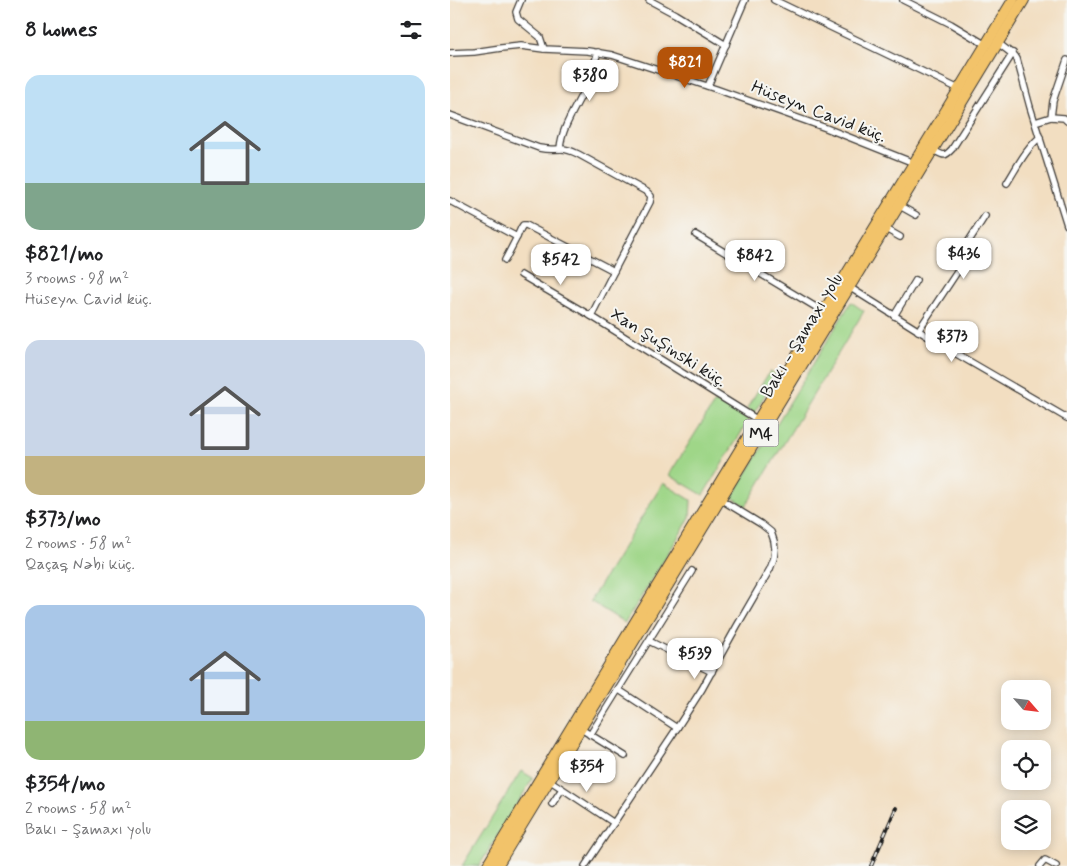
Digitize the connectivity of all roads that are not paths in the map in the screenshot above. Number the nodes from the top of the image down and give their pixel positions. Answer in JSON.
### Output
{"nodes":[{"id":1,"x":521,"y":0,"type":"edge"},
{"id":2,"x":650,"y":0,"type":"edge"},
{"id":3,"x":745,"y":0,"type":"edge"},
{"id":4,"x":774,"y":0,"type":"edge"},
{"id":5,"x":904,"y":0,"type":"edge"},
{"id":6,"x":1013,"y":0,"type":"edge"},
{"id":7,"x":1024,"y":0,"type":"edge"},
{"id":8,"x":998,"y":43,"type":"junction"},
{"id":9,"x":986,"y":44,"type":"junction"},
{"id":10,"x":726,"y":45,"type":"junction"},
{"id":11,"x":544,"y":49,"type":"junction"},
{"id":12,"x":598,"y":52,"type":"junction"},
{"id":13,"x":450,"y":53,"type":"edge"},
{"id":14,"x":1013,"y":53,"type":"junction"},
{"id":15,"x":1067,"y":60,"type":"edge"},
{"id":16,"x":708,"y":86,"type":"junction"},
{"id":17,"x":959,"y":89,"type":"junction"},
{"id":18,"x":450,"y":115,"type":"edge"},
{"id":19,"x":1051,"y":118,"type":"junction"},
{"id":20,"x":1067,"y":119,"type":"edge"},
{"id":21,"x":1035,"y":122,"type":"junction"},
{"id":22,"x":1040,"y":137,"type":"junction"},
{"id":23,"x":560,"y":149,"type":"junction"},
{"id":24,"x":933,"y":150,"type":"junction"},
{"id":25,"x":914,"y":163,"type":"junction"},
{"id":26,"x":1007,"y":183,"type":"dead end"},
{"id":27,"x":450,"y":201,"type":"edge"},
{"id":28,"x":900,"y":206,"type":"junction"},
{"id":29,"x":916,"y":215,"type":"dead end"},
{"id":30,"x":985,"y":216,"type":"dead end"},
{"id":31,"x":1067,"y":223,"type":"edge"},
{"id":32,"x":886,"y":229,"type":"junction"},
{"id":33,"x":696,"y":235,"type":"dead end"},
{"id":34,"x":516,"y":237,"type":"junction"},
{"id":35,"x":900,"y":237,"type":"dead end"},
{"id":36,"x":505,"y":260,"type":"dead end"},
{"id":37,"x":614,"y":271,"type":"junction"},
{"id":38,"x":521,"y":275,"type":"dead end"},
{"id":39,"x":916,"y":280,"type":"dead end"},
{"id":40,"x":849,"y":287,"type":"junction"},
{"id":41,"x":824,"y":312,"type":"junction"},
{"id":42,"x":590,"y":316,"type":"junction"},
{"id":43,"x":894,"y":316,"type":"junction"},
{"id":44,"x":918,"y":331,"type":"junction"},
{"id":45,"x":1067,"y":418,"type":"edge"},
{"id":46,"x":758,"y":420,"type":"junction"},
{"id":47,"x":720,"y":499,"type":"junction"},
{"id":48,"x":692,"y":572,"type":"dead end"},
{"id":49,"x":649,"y":641,"type":"junction"},
{"id":50,"x":712,"y":672,"type":"junction"},
{"id":51,"x":619,"y":690,"type":"junction"},
{"id":52,"x":677,"y":728,"type":"junction"},
{"id":53,"x":581,"y":729,"type":"junction"},
{"id":54,"x":590,"y":735,"type":"junction"},
{"id":55,"x":625,"y":756,"type":"dead end"},
{"id":56,"x":549,"y":780,"type":"junction"},
{"id":57,"x":562,"y":789,"type":"junction"},
{"id":58,"x":552,"y":804,"type":"dead end"},
{"id":59,"x":614,"y":823,"type":"junction"},
{"id":60,"x":487,"y":866,"type":"edge"},
{"id":61,"x":497,"y":866,"type":"edge"},
{"id":62,"x":585,"y":866,"type":"edge"},
{"id":63,"x":1040,"y":866,"type":"edge"},
{"id":64,"x":1056,"y":866,"type":"edge"}],
"edges":[{"from":1,"to":11,"type":"street"},
{"from":2,"to":10,"type":"street"},
{"from":3,"to":10,"type":"street"},
{"from":4,"to":17,"type":"street"},
{"from":5,"to":9,"type":"street"},
{"from":6,"to":9,"type":"highway","name":"Bakı - Şamaxı yolu","number":"M4"},
{"from":7,"to":8,"type":"highway","name":"Bakı - Şamaxı yolu","number":"M4"},
{"from":8,"to":14,"type":"street"},
{"from":8,"to":24,"type":"highway","name":"Bakı - Şamaxı yolu","number":"M4"},
{"from":9,"to":17,"type":"highway","name":"Bakı - Şamaxı yolu","number":"M4"},
{"from":10,"to":16,"type":"street"},
{"from":11,"to":12,"type":"street","name":"Hüseyn Cavid küç."},
{"from":11,"to":13,"type":"street","name":"Hüseyn Cavid küç."},
{"from":12,"to":16,"type":"street","name":"Hüseyn Cavid küç."},
{"from":12,"to":23,"type":"street"},
{"from":14,"to":21,"type":"street"},
{"from":14,"to":24,"type":"street"},
{"from":15,"to":19,"type":"street"},
{"from":16,"to":25,"type":"street","name":"Hüseyn Cavid küç."},
{"from":17,"to":25,"type":"highway","name":"Bakı - Şamaxı yolu","number":"M4"},
{"from":18,"to":23,"type":"street"},
{"from":19,"to":20,"type":"street"},
{"from":19,"to":21,"type":"street"},
{"from":21,"to":22,"type":"street"},
{"from":22,"to":26,"type":"street"},
{"from":22,"to":31,"type":"street"},
{"from":23,"to":37,"type":"street","name":"Xan Şuşinski küç."},
{"from":24,"to":28,"type":"highway","name":"Bakı - Şamaxı yolu","number":"M4"},
{"from":25,"to":41,"type":"highway","name":"Bakı - Şamaxı yolu","number":"M4"},
{"from":27,"to":34,"type":"street"},
{"from":28,"to":29,"type":"street"},
{"from":28,"to":32,"type":"highway","name":"Bakı - Şamaxı yolu","number":"M4"},
{"from":30,"to":44,"type":"street"},
{"from":32,"to":35,"type":"street"},
{"from":32,"to":40,"type":"highway","name":"Bakı - Şamaxı yolu","number":"M4"},
{"from":33,"to":41,"type":"street"},
{"from":34,"to":36,"type":"street"},
{"from":34,"to":37,"type":"street"},
{"from":37,"to":42,"type":"street","name":"Xan Şuşinski küç."},
{"from":38,"to":42,"type":"street"},
{"from":39,"to":43,"type":"street"},
{"from":40,"to":43,"type":"street"},
{"from":40,"to":47,"type":"highway","name":"Bakı - Şamaxı yolu","number":"M4"},
{"from":41,"to":46,"type":"highway","name":"Bakı - Şamaxı yolu","number":"M4"},
{"from":42,"to":46,"type":"street","name":"Xan Şuşinski küç."},
{"from":43,"to":44,"type":"street"},
{"from":44,"to":45,"type":"street"},
{"from":46,"to":60,"type":"highway","name":"Bakı - Şamaxı yolu","number":"M4"},
{"from":47,"to":50,"type":"street"},
{"from":47,"to":53,"type":"highway","name":"Bakı - Şamaxı yolu","number":"M4"},
{"from":48,"to":49,"type":"street"},
{"from":49,"to":50,"type":"street"},
{"from":49,"to":51,"type":"street"},
{"from":50,"to":52,"type":"street"},
{"from":51,"to":52,"type":"street"},
{"from":51,"to":54,"type":"street"},
{"from":52,"to":59,"type":"street"},
{"from":53,"to":54,"type":"street"},
{"from":53,"to":56,"type":"highway","name":"Bakı - Şamaxı yolu","number":"M4"},
{"from":54,"to":55,"type":"street"},
{"from":56,"to":57,"type":"street"},
{"from":56,"to":61,"type":"highway","name":"Bakı - Şamaxı yolu","number":"M4"},
{"from":57,"to":58,"type":"street"},
{"from":57,"to":59,"type":"street"},
{"from":59,"to":62,"type":"street"},
{"from":63,"to":64,"type":"street"}]}
